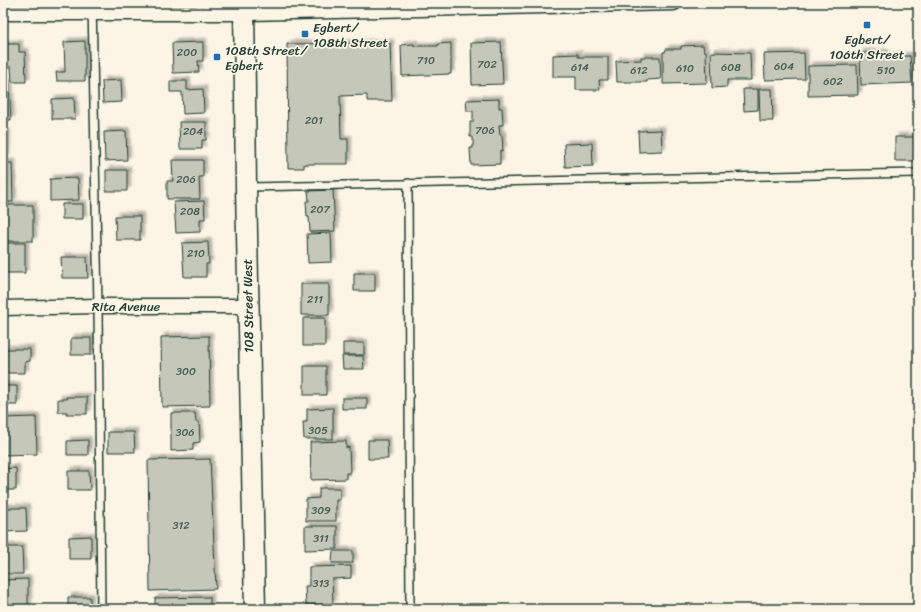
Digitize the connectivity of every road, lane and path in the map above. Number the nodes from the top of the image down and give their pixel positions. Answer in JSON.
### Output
{"nodes":[{"id":1,"x":674,"y":3,"type":"edge"},
{"id":2,"x":537,"y":5,"type":"edge"},
{"id":3,"x":392,"y":6,"type":"edge"},
{"id":4,"x":92,"y":8,"type":"edge"},
{"id":5,"x":245,"y":8,"type":"edge"},
{"id":6,"x":3,"y":13,"type":"edge"},
{"id":7,"x":918,"y":173,"type":"edge"},
{"id":8,"x":408,"y":183,"type":"junction"},
{"id":9,"x":246,"y":187,"type":"junction"},
{"id":10,"x":98,"y":306,"type":"junction"},
{"id":11,"x":248,"y":306,"type":"junction"},
{"id":12,"x":3,"y":308,"type":"edge"},
{"id":13,"x":102,"y":609,"type":"edge"},
{"id":14,"x":255,"y":609,"type":"edge"},
{"id":15,"x":410,"y":609,"type":"edge"}],
"edges":[{"from":1,"to":2,"type":"street"},
{"from":2,"to":3,"type":"street"},
{"from":3,"to":5,"type":"street"},
{"from":4,"to":5,"type":"street"},
{"from":4,"to":6,"type":"street"},
{"from":4,"to":10,"type":"lane"},
{"from":5,"to":9,"type":"street","name":"108 Street West"},
{"from":7,"to":8,"type":"lane"},
{"from":8,"to":9,"type":"lane"},
{"from":8,"to":15,"type":"lane"},
{"from":9,"to":11,"type":"street","name":"108 Street West"},
{"from":10,"to":11,"type":"street","name":"Rita Avenue"},
{"from":10,"to":12,"type":"street","name":"Rita Avenue"},
{"from":10,"to":13,"type":"lane"},
{"from":11,"to":14,"type":"street","name":"108 Street West"}]}
